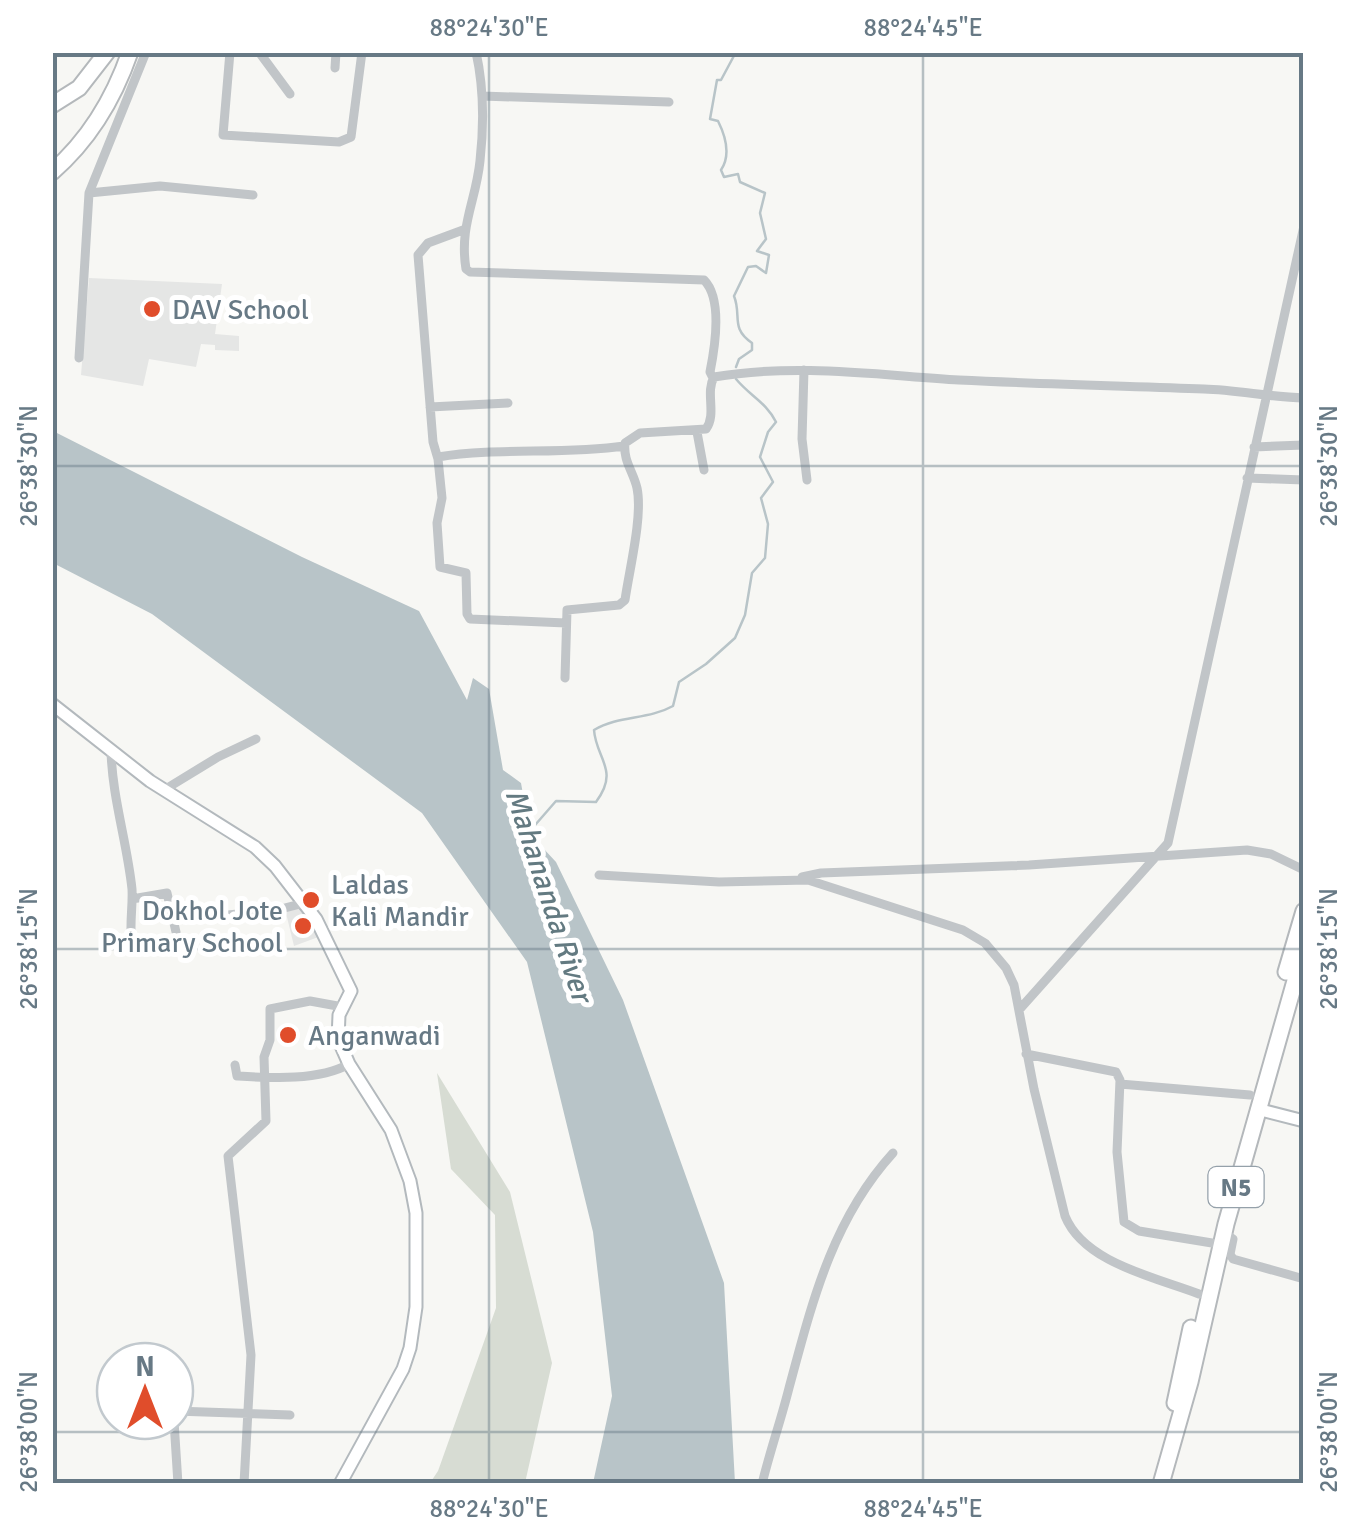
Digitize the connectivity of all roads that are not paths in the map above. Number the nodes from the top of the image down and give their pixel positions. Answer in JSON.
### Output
{"nodes":[{"id":1,"x":107,"y":52,"type":"edge"},
{"id":2,"x":130,"y":52,"type":"edge"},
{"id":3,"x":146,"y":52,"type":"edge"},
{"id":4,"x":230,"y":52,"type":"edge"},
{"id":5,"x":259,"y":52,"type":"edge"},
{"id":6,"x":336,"y":52,"type":"edge"},
{"id":7,"x":362,"y":52,"type":"edge"},
{"id":8,"x":476,"y":52,"type":"edge"},
{"id":9,"x":336,"y":68,"type":"dead end"},
{"id":10,"x":290,"y":94,"type":"dead end"},
{"id":11,"x":482,"y":96,"type":"junction"},
{"id":12,"x":669,"y":102,"type":"dead end"},
{"id":13,"x":52,"y":106,"type":"edge"},
{"id":14,"x":52,"y":172,"type":"edge"},
{"id":15,"x":89,"y":194,"type":"junction"},
{"id":16,"x":253,"y":195,"type":"dead end"},
{"id":17,"x":1304,"y":226,"type":"edge"},
{"id":18,"x":463,"y":230,"type":"junction"},
{"id":19,"x":79,"y":358,"type":"dead end"},
{"id":20,"x":804,"y":370,"type":"junction"},
{"id":21,"x":712,"y":378,"type":"junction"},
{"id":22,"x":1266,"y":396,"type":"junction"},
{"id":23,"x":1304,"y":398,"type":"edge"},
{"id":24,"x":508,"y":403,"type":"dead end"},
{"id":25,"x":430,"y":407,"type":"junction"},
{"id":26,"x":698,"y":432,"type":"junction"},
{"id":27,"x":624,"y":446,"type":"junction"},
{"id":28,"x":1304,"y":446,"type":"edge"},
{"id":29,"x":1254,"y":447,"type":"junction"},
{"id":30,"x":438,"y":457,"type":"junction"},
{"id":31,"x":704,"y":470,"type":"dead end"},
{"id":32,"x":1248,"y":478,"type":"junction"},
{"id":33,"x":807,"y":480,"type":"dead end"},
{"id":34,"x":1304,"y":480,"type":"edge"},
{"id":35,"x":566,"y":622,"type":"junction"},
{"id":36,"x":565,"y":678,"type":"dead end"},
{"id":37,"x":52,"y":704,"type":"edge"},
{"id":38,"x":256,"y":739,"type":"dead end"},
{"id":39,"x":111,"y":750,"type":"junction"},
{"id":40,"x":164,"y":790,"type":"junction"},
{"id":41,"x":1161,"y":855,"type":"junction"},
{"id":42,"x":1304,"y":870,"type":"edge"},
{"id":43,"x":598,"y":875,"type":"dead end"},
{"id":44,"x":789,"y":880,"type":"junction"},
{"id":45,"x":132,"y":898,"type":"junction"},
{"id":46,"x":304,"y":903,"type":"junction"},
{"id":47,"x":1304,"y":911,"type":"edge"},
{"id":48,"x":228,"y":915,"type":"dead end"},
{"id":49,"x":176,"y":932,"type":"dead end"},
{"id":50,"x":132,"y":944,"type":"dead end"},
{"id":51,"x":1304,"y":949,"type":"edge"},
{"id":52,"x":343,"y":1007,"type":"junction"},
{"id":53,"x":1019,"y":1010,"type":"junction"},
{"id":54,"x":1274,"y":1032,"type":"junction"},
{"id":55,"x":1026,"y":1054,"type":"junction"},
{"id":56,"x":349,"y":1064,"type":"junction"},
{"id":57,"x":235,"y":1066,"type":"dead end"},
{"id":58,"x":264,"y":1076,"type":"junction"},
{"id":59,"x":1120,"y":1084,"type":"junction"},
{"id":60,"x":1252,"y":1103,"type":"junction"},
{"id":61,"x":1304,"y":1121,"type":"edge"},
{"id":62,"x":894,"y":1153,"type":"dead end"},
{"id":63,"x":1218,"y":1238,"type":"junction"},
{"id":64,"x":1209,"y":1272,"type":"junction"},
{"id":65,"x":1304,"y":1279,"type":"edge"},
{"id":66,"x":1199,"y":1294,"type":"junction"},
{"id":67,"x":195,"y":1411,"type":"edge"},
{"id":68,"x":249,"y":1412,"type":"junction"},
{"id":69,"x":290,"y":1415,"type":"dead end"},
{"id":70,"x":1176,"y":1427,"type":"junction"},
{"id":71,"x":175,"y":1441,"type":"edge"},
{"id":72,"x":178,"y":1484,"type":"edge"},
{"id":73,"x":244,"y":1484,"type":"edge"},
{"id":74,"x":340,"y":1484,"type":"edge"},
{"id":75,"x":762,"y":1484,"type":"edge"},
{"id":76,"x":1161,"y":1484,"type":"edge"}],
"edges":[{"from":1,"to":13,"type":"highway"},
{"from":2,"to":14,"type":"highway"},
{"from":3,"to":15,"type":"street"},
{"from":4,"to":7,"type":"street"},
{"from":5,"to":10,"type":"street"},
{"from":6,"to":9,"type":"street"},
{"from":8,"to":11,"type":"street"},
{"from":11,"to":12,"type":"street"},
{"from":11,"to":18,"type":"street"},
{"from":15,"to":16,"type":"street"},
{"from":15,"to":19,"type":"street"},
{"from":17,"to":22,"type":"street"},
{"from":18,"to":21,"type":"street"},
{"from":18,"to":25,"type":"street"},
{"from":20,"to":21,"type":"street"},
{"from":20,"to":22,"type":"street"},
{"from":20,"to":33,"type":"street"},
{"from":21,"to":26,"type":"street"},
{"from":22,"to":23,"type":"street"},
{"from":22,"to":29,"type":"street"},
{"from":24,"to":25,"type":"street"},
{"from":25,"to":30,"type":"street"},
{"from":26,"to":27,"type":"street"},
{"from":26,"to":31,"type":"street"},
{"from":27,"to":30,"type":"street"},
{"from":27,"to":35,"type":"street"},
{"from":28,"to":29,"type":"street"},
{"from":29,"to":32,"type":"street"},
{"from":30,"to":35,"type":"street"},
{"from":32,"to":34,"type":"street"},
{"from":32,"to":41,"type":"street"},
{"from":35,"to":36,"type":"street"},
{"from":37,"to":39,"type":"main road"},
{"from":38,"to":40,"type":"street"},
{"from":39,"to":40,"type":"main road"},
{"from":39,"to":45,"type":"street"},
{"from":40,"to":46,"type":"main road"},
{"from":41,"to":42,"type":"street"},
{"from":41,"to":44,"type":"street"},
{"from":41,"to":53,"type":"street"},
{"from":43,"to":44,"type":"street"},
{"from":44,"to":53,"type":"street"},
{"from":45,"to":49,"type":"street"},
{"from":45,"to":50,"type":"street"},
{"from":46,"to":48,"type":"street"},
{"from":46,"to":52,"type":"main road"},
{"from":47,"to":54,"type":"highway","number":"N5"},
{"from":51,"to":54,"type":"highway","number":"N5"},
{"from":52,"to":56,"type":"main road"},
{"from":52,"to":58,"type":"street"},
{"from":53,"to":55,"type":"street"},
{"from":54,"to":60,"type":"highway","number":"N5"},
{"from":55,"to":59,"type":"street"},
{"from":55,"to":66,"type":"street"},
{"from":56,"to":58,"type":"street"},
{"from":56,"to":74,"type":"main road"},
{"from":57,"to":58,"type":"street"},
{"from":58,"to":68,"type":"street"},
{"from":59,"to":60,"type":"street"},
{"from":59,"to":63,"type":"street"},
{"from":60,"to":61,"type":"main road"},
{"from":60,"to":63,"type":"highway","number":"N5"},
{"from":62,"to":75,"type":"street"},
{"from":63,"to":64,"type":"highway","number":"N5"},
{"from":63,"to":65,"type":"street"},
{"from":64,"to":66,"type":"highway","number":"N5"},
{"from":64,"to":70,"type":"highway","number":"N5"},
{"from":66,"to":70,"type":"highway","number":"N5"},
{"from":67,"to":68,"type":"street"},
{"from":68,"to":69,"type":"street"},
{"from":68,"to":73,"type":"street"},
{"from":70,"to":76,"type":"highway","number":"N5"},
{"from":71,"to":72,"type":"street"}]}
